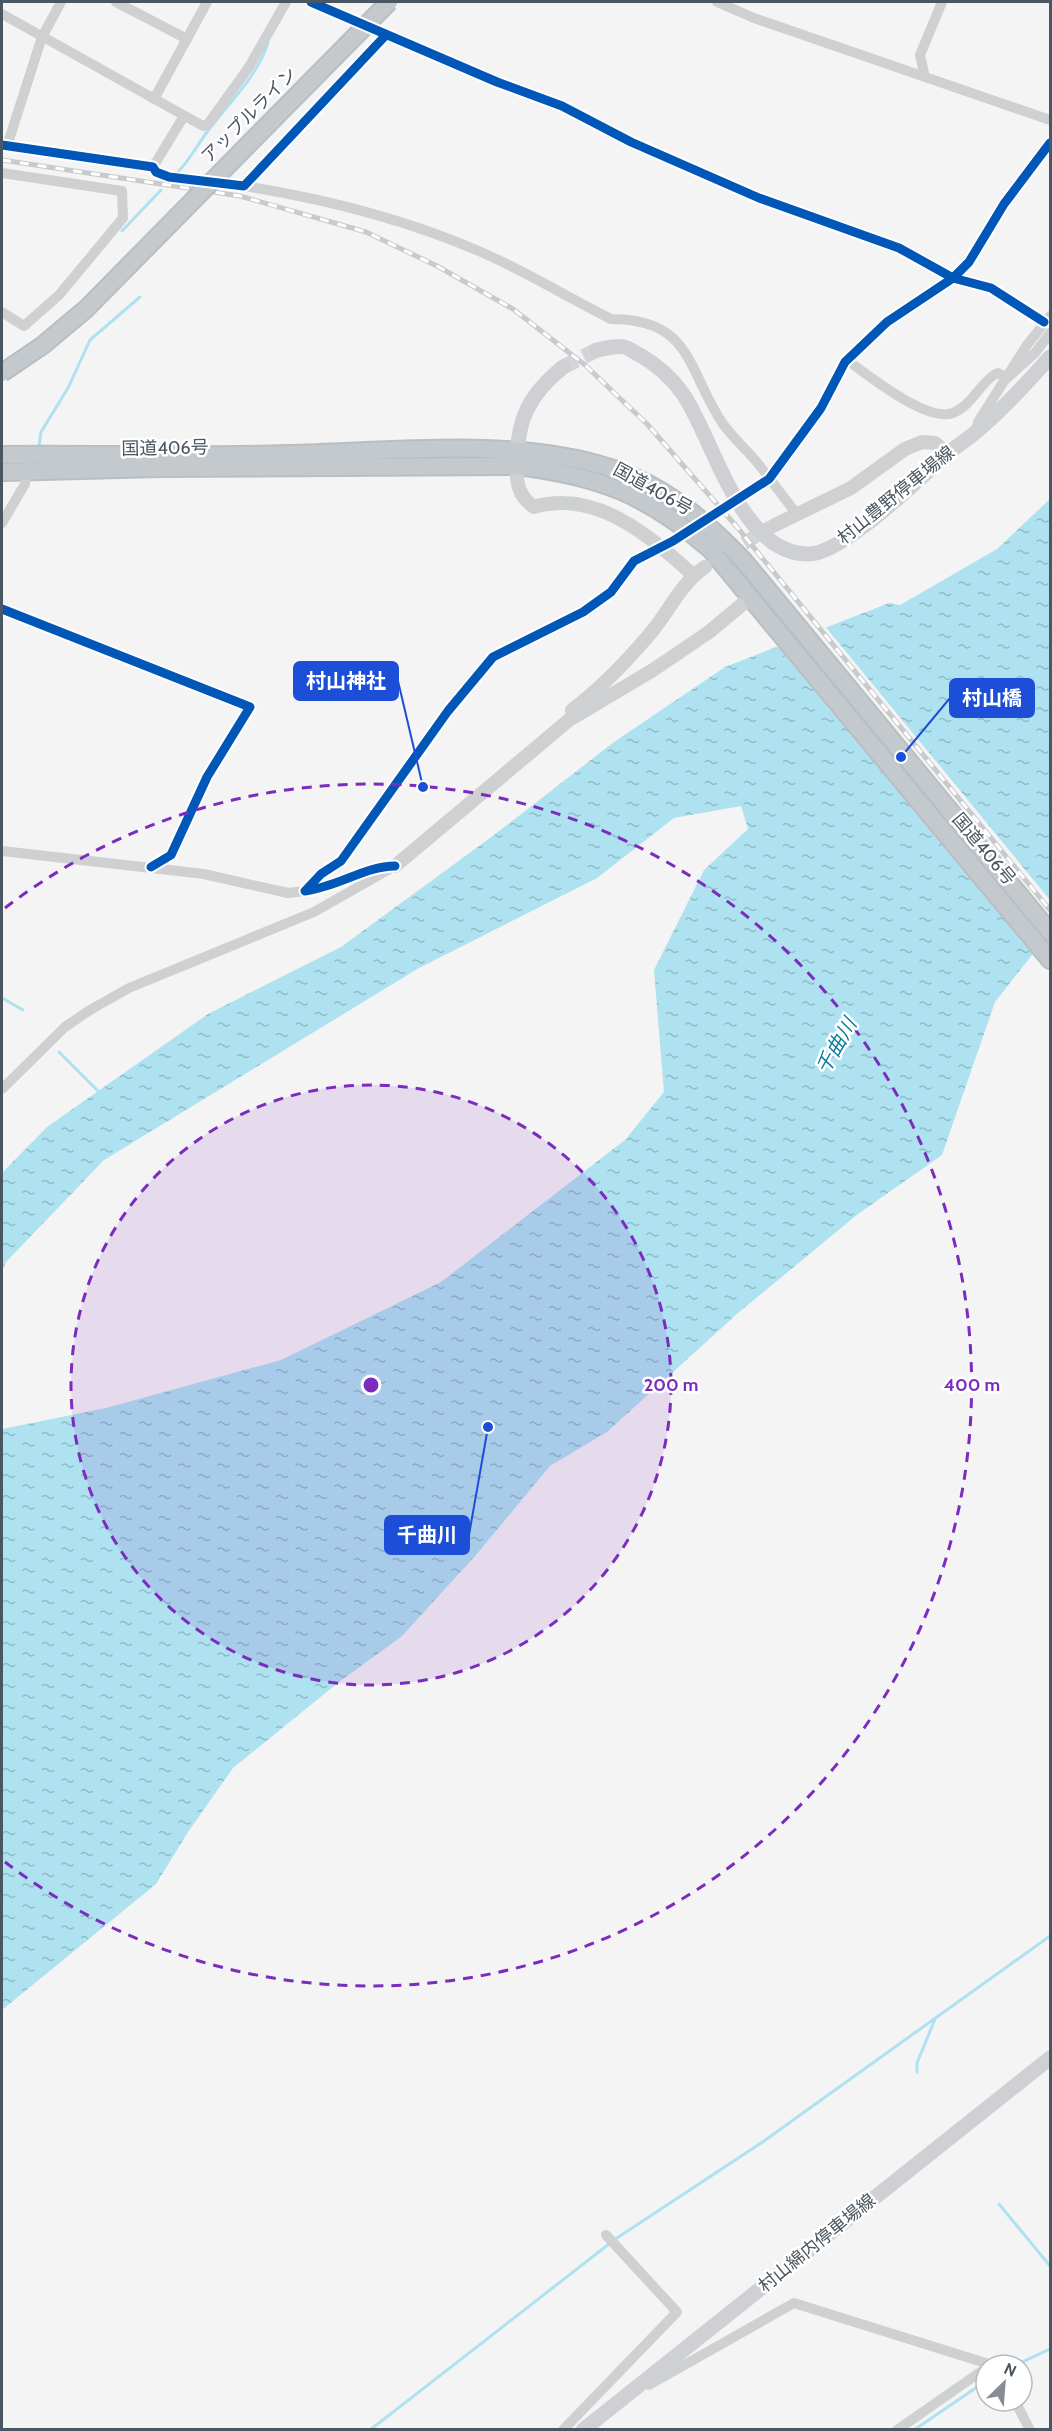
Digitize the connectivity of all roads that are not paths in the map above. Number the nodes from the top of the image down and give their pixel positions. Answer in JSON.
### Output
{"nodes":[{"id":1,"x":61,"y":2,"type":"edge"},
{"id":2,"x":116,"y":2,"type":"edge"},
{"id":3,"x":207,"y":2,"type":"edge"},
{"id":4,"x":286,"y":2,"type":"edge"},
{"id":5,"x":311,"y":2,"type":"edge"},
{"id":6,"x":390,"y":2,"type":"edge"},
{"id":7,"x":717,"y":2,"type":"edge"},
{"id":8,"x":942,"y":2,"type":"edge"},
{"id":9,"x":134,"y":6,"type":"edge"},
{"id":10,"x":2,"y":14,"type":"edge"},
{"id":11,"x":385,"y":36,"type":"junction"},
{"id":12,"x":42,"y":37,"type":"junction"},
{"id":13,"x":187,"y":39,"type":"junction"},
{"id":14,"x":925,"y":77,"type":"junction"},
{"id":15,"x":154,"y":99,"type":"junction"},
{"id":16,"x":184,"y":116,"type":"junction"},
{"id":17,"x":1050,"y":120,"type":"edge"},
{"id":18,"x":1050,"y":143,"type":"edge"},
{"id":19,"x":4,"y":146,"type":"edge"},
{"id":20,"x":153,"y":167,"type":"junction"},
{"id":21,"x":2,"y":173,"type":"edge"},
{"id":22,"x":244,"y":186,"type":"junction"},
{"id":23,"x":953,"y":278,"type":"junction"},
{"id":24,"x":2,"y":312,"type":"edge"},
{"id":25,"x":1047,"y":319,"type":"edge"},
{"id":26,"x":1050,"y":333,"type":"edge"},
{"id":27,"x":597,"y":350,"type":"tunnel mouth"},
{"id":28,"x":1050,"y":357,"type":"edge"},
{"id":29,"x":847,"y":360,"type":"junction"},
{"id":30,"x":563,"y":367,"type":"tunnel mouth"},
{"id":31,"x":2,"y":373,"type":"edge"},
{"id":32,"x":1007,"y":378,"type":"junction"},
{"id":33,"x":977,"y":432,"type":"junction"},
{"id":34,"x":947,"y":454,"type":"junction"},
{"id":35,"x":2,"y":455,"type":"edge"},
{"id":36,"x":517,"y":458,"type":"junction"},
{"id":37,"x":27,"y":463,"type":"junction"},
{"id":38,"x":2,"y":472,"type":"edge"},
{"id":39,"x":769,"y":479,"type":"junction"},
{"id":40,"x":744,"y":495,"type":"tunnel mouth"},
{"id":41,"x":796,"y":513,"type":"junction"},
{"id":42,"x":2,"y":523,"type":"edge"},
{"id":43,"x":773,"y":526,"type":"tunnel mouth"},
{"id":44,"x":667,"y":543,"type":"junction"},
{"id":45,"x":705,"y":567,"type":"dead end"},
{"id":46,"x":693,"y":575,"type":"junction"},
{"id":47,"x":756,"y":603,"type":"junction"},
{"id":48,"x":2,"y":609,"type":"edge"},
{"id":49,"x":569,"y":720,"type":"junction"},
{"id":50,"x":2,"y":851,"type":"edge"},
{"id":51,"x":395,"y":866,"type":"junction"},
{"id":52,"x":151,"y":867,"type":"junction"},
{"id":53,"x":305,"y":891,"type":"junction"},
{"id":54,"x":1050,"y":932,"type":"edge"},
{"id":55,"x":1050,"y":960,"type":"edge"},
{"id":56,"x":2,"y":1089,"type":"edge"},
{"id":57,"x":1050,"y":2058,"type":"edge"},
{"id":58,"x":606,"y":2235,"type":"dead end"},
{"id":59,"x":974,"y":2361,"type":"edge"},
{"id":60,"x":974,"y":2377,"type":"edge"},
{"id":61,"x":645,"y":2382,"type":"junction"},
{"id":62,"x":1021,"y":2413,"type":"edge"},
{"id":63,"x":563,"y":2430,"type":"edge"},
{"id":64,"x":583,"y":2430,"type":"edge"},
{"id":65,"x":897,"y":2430,"type":"edge"},
{"id":66,"x":1030,"y":2430,"type":"edge"}],
"edges":[{"from":1,"to":12,"type":"street"},
{"from":2,"to":9,"type":"street"},
{"from":3,"to":13,"type":"street"},
{"from":4,"to":16,"type":"street"},
{"from":5,"to":11,"type":"street"},
{"from":6,"to":31,"type":"highway","name":"アップルライン","bridge":true},
{"from":7,"to":14,"type":"street"},
{"from":8,"to":14,"type":"street"},
{"from":9,"to":13,"type":"street"},
{"from":10,"to":12,"type":"street"},
{"from":11,"to":22,"type":"street"},
{"from":11,"to":23,"type":"street"},
{"from":12,"to":15,"type":"street"},
{"from":12,"to":19,"type":"street"},
{"from":13,"to":15,"type":"street"},
{"from":14,"to":17,"type":"street"},
{"from":15,"to":16,"type":"street"},
{"from":16,"to":20,"type":"street"},
{"from":18,"to":23,"type":"street"},
{"from":19,"to":20,"type":"street"},
{"from":20,"to":22,"type":"street"},
{"from":21,"to":24,"type":"street"},
{"from":22,"to":39,"type":"street"},
{"from":23,"to":25,"type":"street"},
{"from":23,"to":29,"type":"street"},
{"from":25,"to":32,"type":"street"},
{"from":26,"to":32,"type":"street"},
{"from":27,"to":34,"type":"main road","name":"村山豊野停車場線"},
{"from":28,"to":33,"type":"main road","name":"村山豊野停車場線"},
{"from":29,"to":32,"type":"street"},
{"from":29,"to":39,"type":"street"},
{"from":30,"to":36,"type":"main road"},
{"from":32,"to":33,"type":"street"},
{"from":33,"to":34,"type":"main road","name":"村山豊野停車場線"},
{"from":34,"to":41,"type":"street"},
{"from":35,"to":37,"type":"highway","name":"国道406号"},
{"from":36,"to":37,"type":"highway","name":"国道406号"},
{"from":36,"to":44,"type":"street"},
{"from":36,"to":47,"type":"highway","name":"国道406号"},
{"from":36,"to":54,"type":"highway","name":"国道406号"},
{"from":37,"to":38,"type":"highway","name":"国道406号"},
{"from":37,"to":42,"type":"street"},
{"from":39,"to":40,"type":"street"},
{"from":39,"to":41,"type":"street"},
{"from":41,"to":43,"type":"street"},
{"from":44,"to":46,"type":"street"},
{"from":44,"to":53,"type":"street"},
{"from":45,"to":46,"type":"street"},
{"from":46,"to":49,"type":"street"},
{"from":47,"to":49,"type":"street"},
{"from":47,"to":55,"type":"highway","name":"国道406号"},
{"from":48,"to":52,"type":"street"},
{"from":49,"to":51,"type":"street"},
{"from":50,"to":52,"type":"street"},
{"from":51,"to":53,"type":"street"},
{"from":51,"to":56,"type":"street"},
{"from":52,"to":53,"type":"street"},
{"from":57,"to":61,"type":"main road","name":"村山綿内停車場線"},
{"from":58,"to":63,"type":"street"},
{"from":59,"to":61,"type":"street"},
{"from":60,"to":65,"type":"street"},
{"from":61,"to":64,"type":"main road","name":"村山綿内停車場線"},
{"from":62,"to":66,"type":"street"}]}
